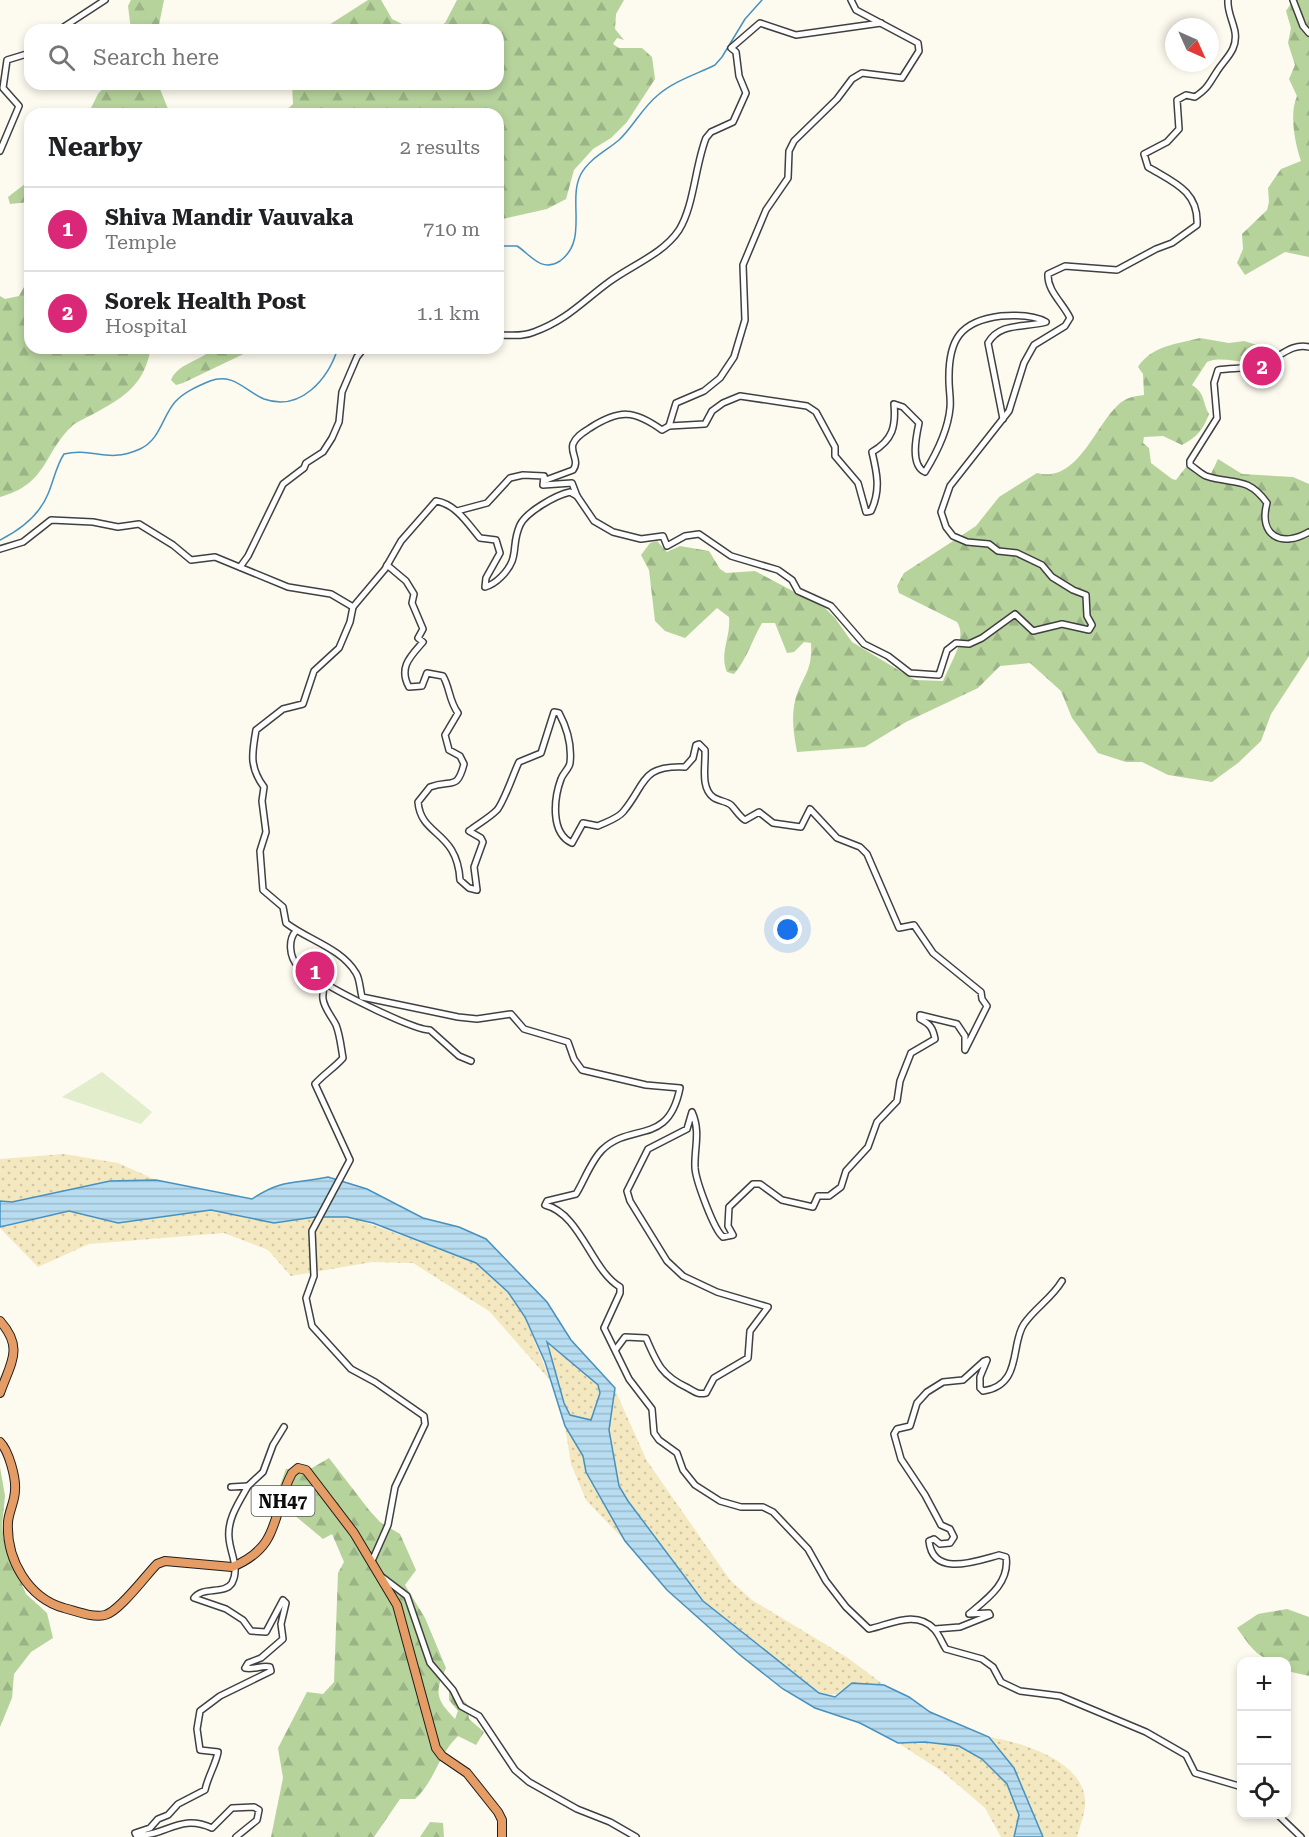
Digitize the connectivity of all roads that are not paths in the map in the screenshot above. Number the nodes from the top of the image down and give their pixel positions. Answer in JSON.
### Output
{"nodes":[{"id":1,"x":105,"y":0,"type":"edge"},
{"id":2,"x":851,"y":0,"type":"edge"},
{"id":3,"x":1228,"y":0,"type":"edge"},
{"id":4,"x":1293,"y":0,"type":"edge"},
{"id":5,"x":881,"y":23,"type":"junction"},
{"id":6,"x":67,"y":24,"type":"edge"},
{"id":7,"x":1309,"y":33,"type":"edge"},
{"id":8,"x":24,"y":55,"type":"edge"},
{"id":9,"x":0,"y":151,"type":"edge"},
{"id":10,"x":504,"y":335,"type":"edge"},
{"id":11,"x":1309,"y":347,"type":"edge"},
{"id":12,"x":359,"y":354,"type":"edge"},
{"id":13,"x":1003,"y":420,"type":"junction"},
{"id":14,"x":669,"y":426,"type":"junction"},
{"id":15,"x":544,"y":477,"type":"junction"},
{"id":16,"x":577,"y":496,"type":"junction"},
{"id":17,"x":457,"y":511,"type":"junction"},
{"id":18,"x":1309,"y":532,"type":"edge"},
{"id":19,"x":0,"y":549,"type":"edge"},
{"id":20,"x":387,"y":565,"type":"junction"},
{"id":21,"x":240,"y":567,"type":"junction"},
{"id":22,"x":353,"y":607,"type":"junction"},
{"id":23,"x":296,"y":931,"type":"junction"},
{"id":24,"x":321,"y":981,"type":"junction"},
{"id":25,"x":471,"y":1061,"type":"dead end"},
{"id":26,"x":1062,"y":1281,"type":"dead end"},
{"id":27,"x":0,"y":1321,"type":"edge"},
{"id":28,"x":616,"y":1349,"type":"junction"},
{"id":29,"x":0,"y":1393,"type":"edge"},
{"id":30,"x":284,"y":1427,"type":"dead end"},
{"id":31,"x":0,"y":1442,"type":"edge"},
{"id":32,"x":248,"y":1486,"type":"junction"},
{"id":33,"x":231,"y":1487,"type":"dead end"},
{"id":34,"x":372,"y":1560,"type":"junction"},
{"id":35,"x":236,"y":1565,"type":"junction"},
{"id":36,"x":382,"y":1577,"type":"junction"},
{"id":37,"x":935,"y":1629,"type":"junction"},
{"id":38,"x":1237,"y":1785,"type":"edge"},
{"id":39,"x":1281,"y":1819,"type":"edge"},
{"id":40,"x":236,"y":1837,"type":"edge"},
{"id":41,"x":502,"y":1837,"type":"edge"},
{"id":42,"x":636,"y":1837,"type":"edge"},
{"id":43,"x":1301,"y":1837,"type":"edge"}],
"edges":[{"from":1,"to":6,"type":"street"},
{"from":2,"to":5,"type":"street"},
{"from":3,"to":13,"type":"street"},
{"from":4,"to":7,"type":"street"},
{"from":5,"to":10,"type":"street"},
{"from":5,"to":14,"type":"street"},
{"from":8,"to":9,"type":"street"},
{"from":11,"to":18,"type":"street"},
{"from":12,"to":21,"type":"street"},
{"from":13,"to":14,"type":"street"},
{"from":13,"to":16,"type":"street"},
{"from":14,"to":15,"type":"street"},
{"from":15,"to":16,"type":"street"},
{"from":15,"to":17,"type":"street"},
{"from":16,"to":17,"type":"street"},
{"from":17,"to":20,"type":"street"},
{"from":19,"to":21,"type":"street"},
{"from":20,"to":22,"type":"street"},
{"from":20,"to":28,"type":"street"},
{"from":21,"to":22,"type":"street"},
{"from":22,"to":23,"type":"street"},
{"from":23,"to":24,"type":"street"},
{"from":23,"to":28,"type":"street"},
{"from":24,"to":25,"type":"street"},
{"from":24,"to":34,"type":"street"},
{"from":26,"to":37,"type":"street"},
{"from":27,"to":29,"type":"highway"},
{"from":28,"to":37,"type":"street"},
{"from":30,"to":32,"type":"street"},
{"from":31,"to":35,"type":"highway"},
{"from":32,"to":33,"type":"street"},
{"from":32,"to":35,"type":"street"},
{"from":34,"to":35,"type":"highway","number":"NH47"},
{"from":34,"to":36,"type":"highway","number":"NH47"},
{"from":35,"to":40,"type":"street"},
{"from":36,"to":41,"type":"highway","number":"NH47"},
{"from":36,"to":42,"type":"street"},
{"from":37,"to":38,"type":"street"},
{"from":39,"to":43,"type":"street"}]}
